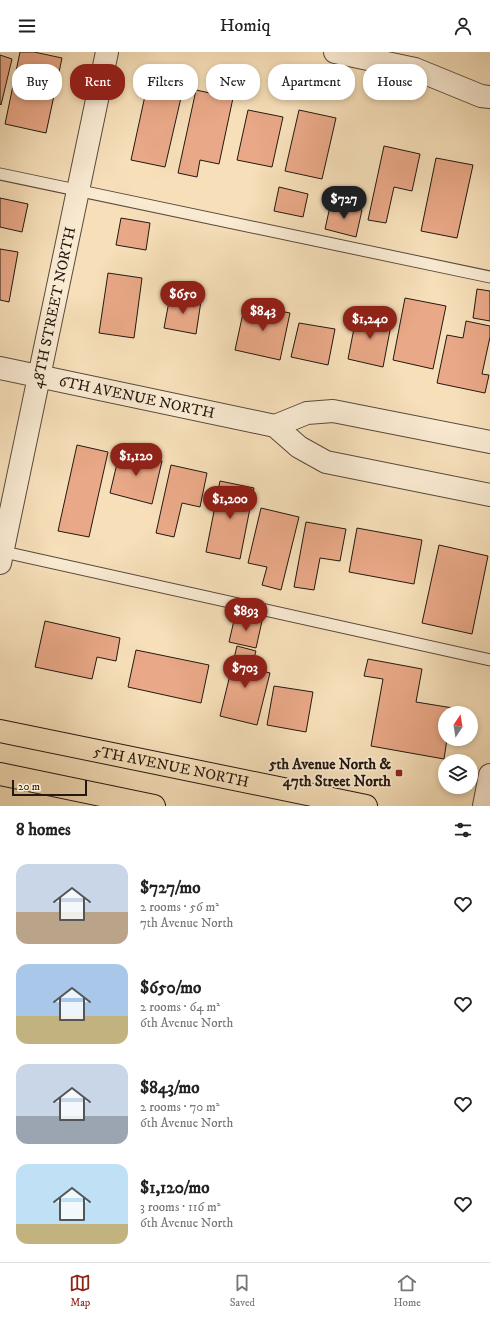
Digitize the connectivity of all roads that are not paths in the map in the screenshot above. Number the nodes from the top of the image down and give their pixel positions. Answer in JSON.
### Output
{"nodes":[{"id":1,"x":107,"y":52,"type":"edge"},
{"id":2,"x":340,"y":52,"type":"edge"},
{"id":3,"x":490,"y":98,"type":"edge"},
{"id":4,"x":0,"y":174,"type":"edge"},
{"id":5,"x":78,"y":190,"type":"junction"},
{"id":6,"x":490,"y":276,"type":"edge"},
{"id":7,"x":0,"y":368,"type":"edge"},
{"id":8,"x":39,"y":376,"type":"junction"},
{"id":9,"x":275,"y":426,"type":"junction"},
{"id":10,"x":490,"y":442,"type":"edge"},
{"id":11,"x":490,"y":495,"type":"edge"},
{"id":12,"x":1,"y":555,"type":"edge"},
{"id":13,"x":490,"y":660,"type":"edge"},
{"id":14,"x":0,"y":731,"type":"edge"},
{"id":15,"x":0,"y":774,"type":"edge"},
{"id":16,"x":490,"y":775,"type":"edge"},
{"id":17,"x":154,"y":806,"type":"edge"},
{"id":18,"x":366,"y":806,"type":"edge"},
{"id":19,"x":484,"y":806,"type":"edge"}],
"edges":[{"from":1,"to":5,"type":"street","name":"48TH STREET NORTH"},
{"from":2,"to":3,"type":"street"},
{"from":4,"to":5,"type":"lane"},
{"from":5,"to":6,"type":"lane"},
{"from":5,"to":8,"type":"street","name":"48TH STREET NORTH"},
{"from":7,"to":8,"type":"street","name":"6TH AVENUE NORTH"},
{"from":8,"to":9,"type":"street","name":"6TH AVENUE NORTH"},
{"from":8,"to":12,"type":"street","name":"48TH STREET NORTH"},
{"from":9,"to":10,"type":"street"},
{"from":9,"to":11,"type":"street"},
{"from":12,"to":13,"type":"lane"},
{"from":14,"to":18,"type":"main road","name":"5TH AVENUE NORTH"},
{"from":15,"to":17,"type":"main road"},
{"from":16,"to":19,"type":"street"}]}
